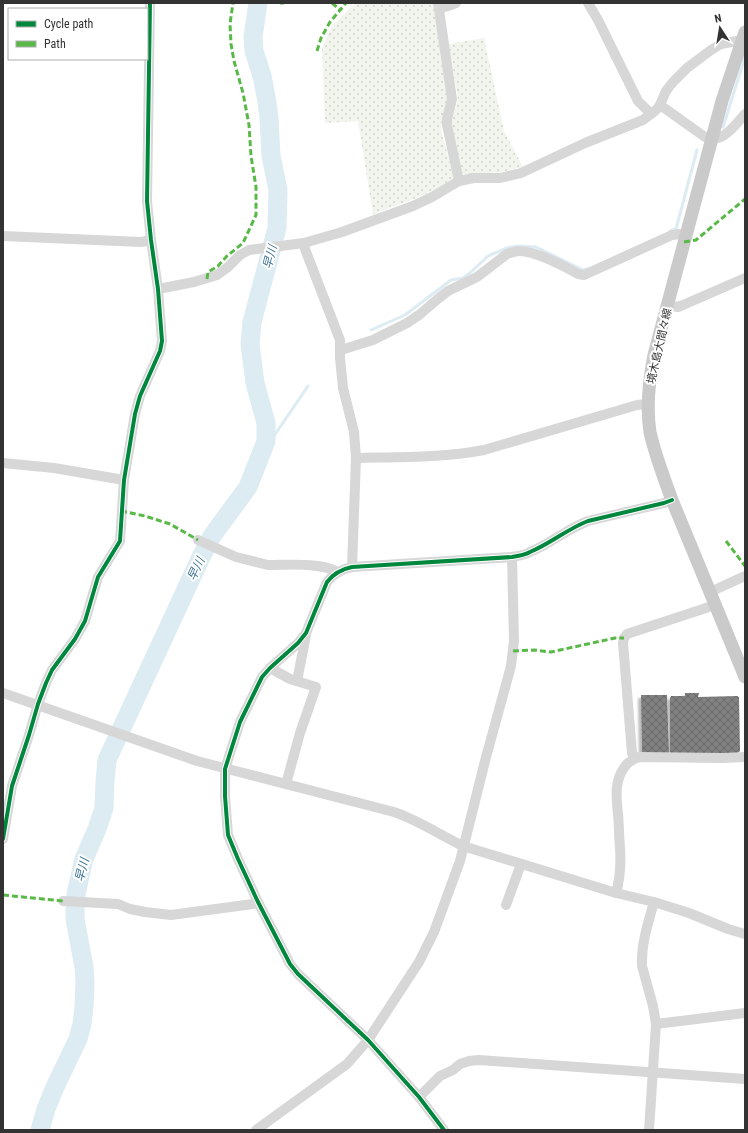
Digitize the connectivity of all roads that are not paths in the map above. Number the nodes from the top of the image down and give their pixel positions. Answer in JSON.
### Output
{"nodes":[{"id":1,"x":150,"y":3,"type":"edge"},
{"id":2,"x":456,"y":3,"type":"edge"},
{"id":3,"x":588,"y":3,"type":"edge"},
{"id":4,"x":439,"y":5,"type":"edge"},
{"id":5,"x":743,"y":36,"type":"edge"},
{"id":6,"x":660,"y":105,"type":"junction"},
{"id":7,"x":651,"y":114,"type":"junction"},
{"id":8,"x":745,"y":114,"type":"edge"},
{"id":9,"x":712,"y":139,"type":"junction"},
{"id":10,"x":460,"y":181,"type":"junction"},
{"id":11,"x":687,"y":235,"type":"junction"},
{"id":12,"x":3,"y":236,"type":"edge"},
{"id":13,"x":151,"y":240,"type":"junction"},
{"id":14,"x":304,"y":243,"type":"junction"},
{"id":15,"x":745,"y":278,"type":"edge"},
{"id":16,"x":158,"y":289,"type":"junction"},
{"id":17,"x":668,"y":306,"type":"junction"},
{"id":18,"x":341,"y":350,"type":"junction"},
{"id":19,"x":648,"y":404,"type":"junction"},
{"id":20,"x":356,"y":458,"type":"junction"},
{"id":21,"x":3,"y":463,"type":"edge"},
{"id":22,"x":124,"y":480,"type":"junction"},
{"id":23,"x":672,"y":500,"type":"junction"},
{"id":24,"x":198,"y":540,"type":"dead end"},
{"id":25,"x":512,"y":557,"type":"junction"},
{"id":26,"x":352,"y":567,"type":"junction"},
{"id":27,"x":338,"y":572,"type":"junction"},
{"id":28,"x":745,"y":576,"type":"edge"},
{"id":29,"x":710,"y":592,"type":"junction"},
{"id":30,"x":715,"y":605,"type":"junction"},
{"id":31,"x":306,"y":633,"type":"junction"},
{"id":32,"x":270,"y":668,"type":"junction"},
{"id":33,"x":745,"y":677,"type":"edge"},
{"id":34,"x":297,"y":681,"type":"junction"},
{"id":35,"x":3,"y":693,"type":"edge"},
{"id":36,"x":38,"y":704,"type":"junction"},
{"id":37,"x":745,"y":757,"type":"edge"},
{"id":38,"x":634,"y":758,"type":"junction"},
{"id":39,"x":225,"y":769,"type":"junction"},
{"id":40,"x":286,"y":784,"type":"junction"},
{"id":41,"x":3,"y":839,"type":"edge"},
{"id":42,"x":464,"y":846,"type":"junction"},
{"id":43,"x":521,"y":864,"type":"junction"},
{"id":44,"x":616,"y":893,"type":"junction"},
{"id":45,"x":63,"y":901,"type":"dead end"},
{"id":46,"x":258,"y":902,"type":"junction"},
{"id":47,"x":654,"y":902,"type":"junction"},
{"id":48,"x":506,"y":905,"type":"dead end"},
{"id":49,"x":745,"y":934,"type":"edge"},
{"id":50,"x":745,"y":1013,"type":"edge"},
{"id":51,"x":656,"y":1024,"type":"junction"},
{"id":52,"x":368,"y":1040,"type":"junction"},
{"id":53,"x":653,"y":1072,"type":"junction"},
{"id":54,"x":745,"y":1079,"type":"edge"},
{"id":55,"x":419,"y":1097,"type":"junction"},
{"id":56,"x":256,"y":1130,"type":"edge"},
{"id":57,"x":444,"y":1130,"type":"edge"},
{"id":58,"x":649,"y":1130,"type":"edge"}],
"edges":[{"from":1,"to":13,"type":"street"},
{"from":2,"to":4,"type":"street"},
{"from":3,"to":7,"type":"street"},
{"from":4,"to":10,"type":"street"},
{"from":5,"to":6,"type":"street"},
{"from":5,"to":9,"type":"main road","name":"境木島大間々線"},
{"from":6,"to":7,"type":"street"},
{"from":6,"to":9,"type":"street"},
{"from":7,"to":10,"type":"street"},
{"from":8,"to":9,"type":"street"},
{"from":9,"to":11,"type":"main road","name":"境木島大間々線"},
{"from":10,"to":14,"type":"street"},
{"from":11,"to":17,"type":"main road","name":"境木島大間々線"},
{"from":11,"to":18,"type":"street"},
{"from":12,"to":13,"type":"street"},
{"from":13,"to":16,"type":"street"},
{"from":14,"to":16,"type":"street"},
{"from":14,"to":18,"type":"street"},
{"from":15,"to":17,"type":"street"},
{"from":16,"to":22,"type":"street"},
{"from":17,"to":19,"type":"main road","name":"境木島大間々線"},
{"from":18,"to":20,"type":"street"},
{"from":19,"to":20,"type":"street"},
{"from":19,"to":23,"type":"main road","name":"境木島大間々線"},
{"from":20,"to":26,"type":"street"},
{"from":21,"to":22,"type":"street"},
{"from":22,"to":36,"type":"street"},
{"from":23,"to":25,"type":"street"},
{"from":23,"to":29,"type":"main road","name":"境木島大間々線"},
{"from":24,"to":27,"type":"street"},
{"from":25,"to":26,"type":"street"},
{"from":25,"to":42,"type":"street"},
{"from":26,"to":27,"type":"street"},
{"from":27,"to":31,"type":"street"},
{"from":28,"to":29,"type":"street"},
{"from":29,"to":30,"type":"main road","name":"境木島大間々線"},
{"from":30,"to":33,"type":"main road","name":"境木島大間々線"},
{"from":30,"to":38,"type":"street"},
{"from":31,"to":32,"type":"street"},
{"from":31,"to":34,"type":"street"},
{"from":32,"to":34,"type":"street"},
{"from":32,"to":39,"type":"street"},
{"from":34,"to":40,"type":"street"},
{"from":35,"to":36,"type":"street"},
{"from":36,"to":39,"type":"street"},
{"from":36,"to":41,"type":"street"},
{"from":37,"to":38,"type":"street"},
{"from":38,"to":44,"type":"street"},
{"from":39,"to":40,"type":"street"},
{"from":39,"to":46,"type":"street"},
{"from":40,"to":42,"type":"street"},
{"from":42,"to":43,"type":"street"},
{"from":42,"to":52,"type":"street"},
{"from":43,"to":44,"type":"street"},
{"from":43,"to":48,"type":"street"},
{"from":44,"to":47,"type":"street"},
{"from":45,"to":46,"type":"street"},
{"from":46,"to":52,"type":"street"},
{"from":47,"to":49,"type":"street"},
{"from":47,"to":51,"type":"street"},
{"from":50,"to":51,"type":"street"},
{"from":51,"to":53,"type":"street"},
{"from":52,"to":55,"type":"street"},
{"from":52,"to":56,"type":"street"},
{"from":53,"to":54,"type":"street"},
{"from":53,"to":55,"type":"street"},
{"from":53,"to":58,"type":"street"},
{"from":55,"to":57,"type":"street"}]}
